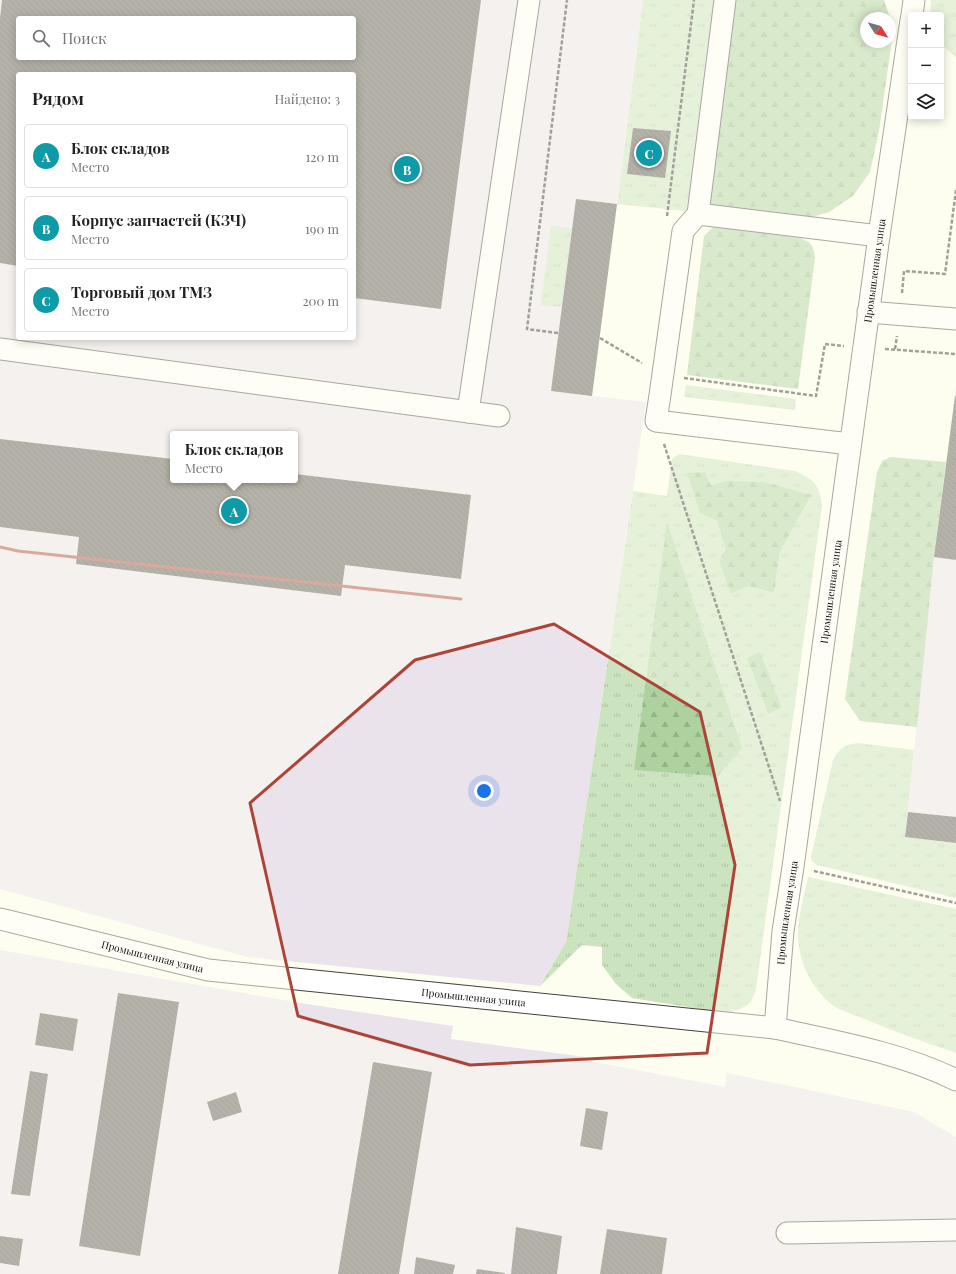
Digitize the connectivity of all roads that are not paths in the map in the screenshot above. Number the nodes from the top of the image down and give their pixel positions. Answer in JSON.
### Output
{"nodes":[{"id":1,"x":529,"y":0,"type":"edge"},
{"id":2,"x":725,"y":0,"type":"edge"},
{"id":3,"x":914,"y":0,"type":"edge"},
{"id":4,"x":912,"y":12,"type":"edge"},
{"id":5,"x":908,"y":40,"type":"edge"},
{"id":6,"x":698,"y":214,"type":"junction"},
{"id":7,"x":879,"y":236,"type":"junction"},
{"id":8,"x":868,"y":312,"type":"junction"},
{"id":9,"x":956,"y":319,"type":"edge"},
{"id":10,"x":0,"y":349,"type":"edge"},
{"id":11,"x":468,"y":412,"type":"junction"},
{"id":12,"x":499,"y":416,"type":"dead end"},
{"id":13,"x":850,"y":444,"type":"junction"},
{"id":14,"x":0,"y":919,"type":"edge"},
{"id":15,"x":775,"y":1028,"type":"junction"},
{"id":16,"x":956,"y":1080,"type":"edge"},
{"id":17,"x":956,"y":1230,"type":"edge"},
{"id":18,"x":787,"y":1233,"type":"dead end"}],
"edges":[{"from":1,"to":11,"type":"street"},
{"from":2,"to":6,"type":"street"},
{"from":3,"to":4,"type":"street"},
{"from":5,"to":7,"type":"street","name":"Промышленная улица"},
{"from":6,"to":7,"type":"street"},
{"from":6,"to":13,"type":"street"},
{"from":7,"to":8,"type":"street","name":"Промышленная улица"},
{"from":8,"to":9,"type":"street"},
{"from":8,"to":13,"type":"street","name":"Промышленная улица"},
{"from":10,"to":11,"type":"street"},
{"from":11,"to":12,"type":"street"},
{"from":13,"to":15,"type":"street","name":"Промышленная улица"},
{"from":14,"to":15,"type":"street","name":"Промышленная улица"},
{"from":15,"to":16,"type":"street"},
{"from":17,"to":18,"type":"street"}]}
